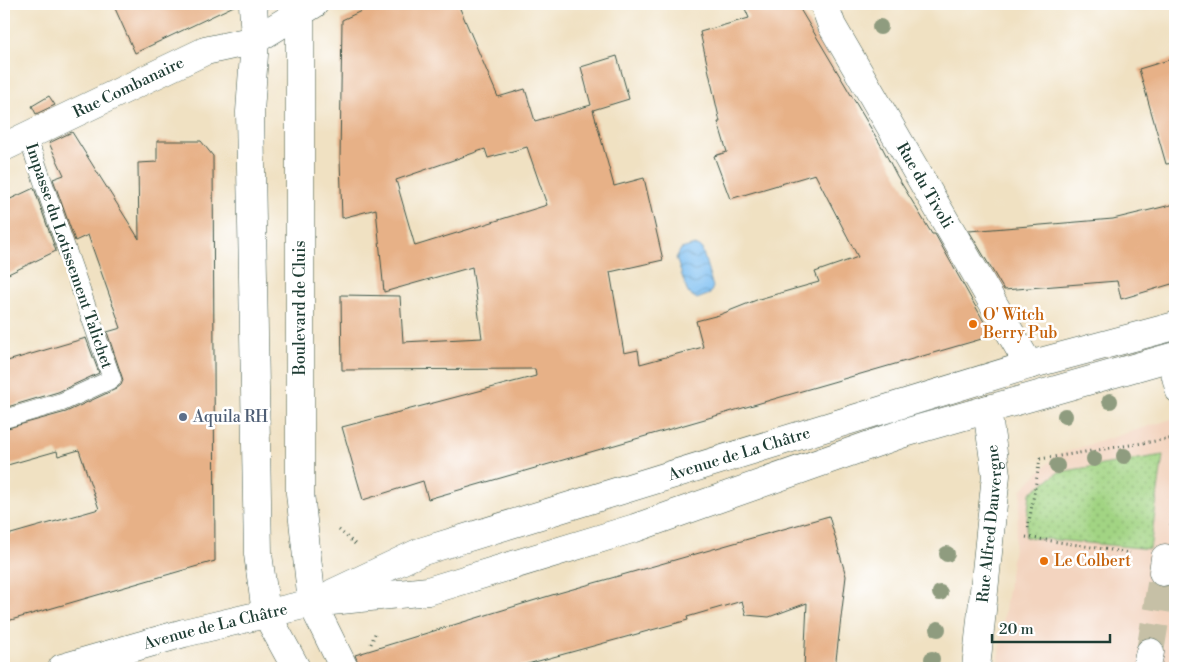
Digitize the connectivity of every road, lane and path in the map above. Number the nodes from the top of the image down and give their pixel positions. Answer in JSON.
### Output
{"nodes":[{"id":1,"x":254,"y":4,"type":"edge"},
{"id":2,"x":824,"y":4,"type":"edge"},
{"id":3,"x":304,"y":7,"type":"edge"},
{"id":4,"x":255,"y":40,"type":"junction"},
{"id":5,"x":11,"y":141,"type":"edge"},
{"id":6,"x":1175,"y":326,"type":"edge"},
{"id":7,"x":1172,"y":352,"type":"edge"},
{"id":8,"x":1029,"y":365,"type":"junction"},
{"id":9,"x":1175,"y":393,"type":"edge"},
{"id":10,"x":987,"y":409,"type":"junction"},
{"id":11,"x":4,"y":419,"type":"edge"},
{"id":12,"x":1175,"y":438,"type":"edge"},
{"id":13,"x":338,"y":529,"type":"dead end"},
{"id":14,"x":358,"y":547,"type":"dead end"},
{"id":15,"x":1164,"y":565,"type":"dead end"},
{"id":16,"x":312,"y":603,"type":"junction"},
{"id":17,"x":266,"y":613,"type":"junction"},
{"id":18,"x":62,"y":668,"type":"edge"},
{"id":19,"x":296,"y":668,"type":"edge"},
{"id":20,"x":344,"y":668,"type":"edge"},
{"id":21,"x":976,"y":668,"type":"edge"}],
"edges":[{"from":1,"to":4,"type":"main road"},
{"from":2,"to":8,"type":"main road","name":"Rue du Tivoli"},
{"from":3,"to":4,"type":"main road","name":"Boulevard de Cluis"},
{"from":3,"to":16,"type":"main road","name":"Boulevard de Cluis"},
{"from":4,"to":5,"type":"main road","name":"Rue Combanaire"},
{"from":4,"to":17,"type":"main road"},
{"from":5,"to":11,"type":"lane","name":"Impasse du Lotissement Talichet"},
{"from":6,"to":8,"type":"main road","name":"Avenue de La Châtre"},
{"from":7,"to":9,"type":"lane"},
{"from":7,"to":10,"type":"main road","name":"Avenue de La Châtre"},
{"from":8,"to":16,"type":"main road","name":"Avenue de La Châtre"},
{"from":10,"to":16,"type":"main road","name":"Avenue de La Châtre"},
{"from":10,"to":21,"type":"main road","name":"Rue Alfred Dauvergne"},
{"from":12,"to":15,"type":"path"},
{"from":13,"to":14,"type":"path"},
{"from":16,"to":17,"type":"main road","name":"Avenue de La Châtre"},
{"from":16,"to":20,"type":"main road","name":"Boulevard de Cluis"},
{"from":17,"to":18,"type":"main road","name":"Avenue de La Châtre"},
{"from":17,"to":19,"type":"main road"}]}
